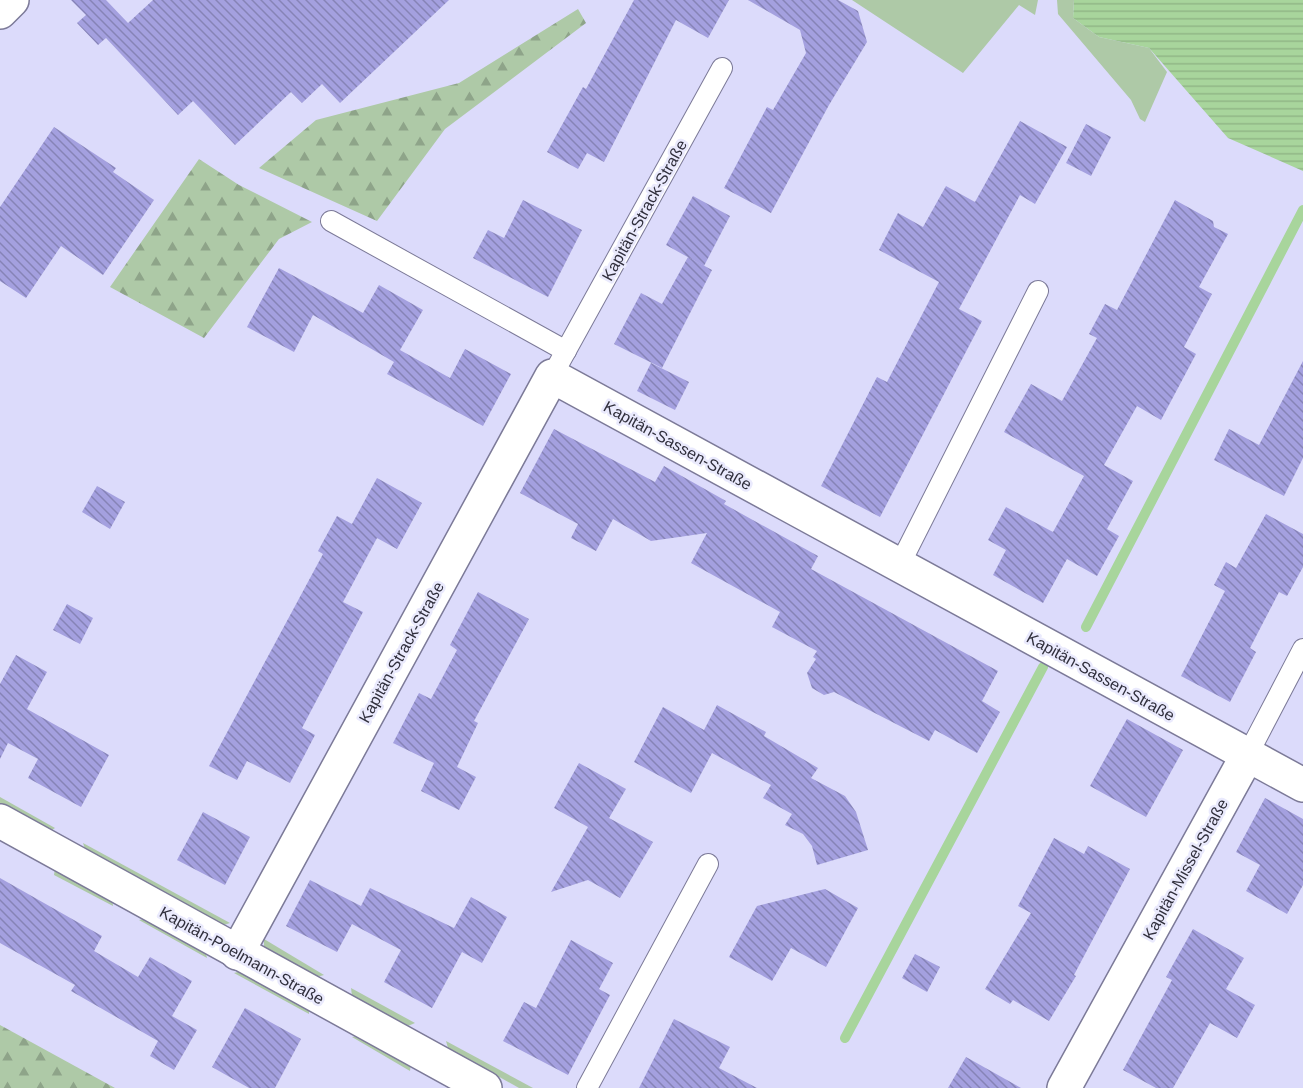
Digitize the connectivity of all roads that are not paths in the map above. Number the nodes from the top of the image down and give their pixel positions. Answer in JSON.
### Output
{"nodes":[{"id":1,"x":12,"y":0,"type":"edge"},
{"id":2,"x":0,"y":12,"type":"edge"},
{"id":3,"x":722,"y":68,"type":"dead end"},
{"id":4,"x":331,"y":220,"type":"dead end"},
{"id":5,"x":1038,"y":291,"type":"dead end"},
{"id":6,"x":559,"y":364,"type":"junction"},
{"id":7,"x":899,"y":566,"type":"junction"},
{"id":8,"x":1303,"y":649,"type":"edge"},
{"id":9,"x":1247,"y":756,"type":"junction"},
{"id":10,"x":1303,"y":786,"type":"edge"},
{"id":11,"x":0,"y":821,"type":"edge"},
{"id":12,"x":708,"y":864,"type":"dead end"},
{"id":13,"x":237,"y":953,"type":"junction"},
{"id":14,"x":485,"y":1088,"type":"edge"},
{"id":15,"x":587,"y":1088,"type":"edge"},
{"id":16,"x":1064,"y":1088,"type":"edge"}],
"edges":[{"from":1,"to":2,"type":"street"},
{"from":3,"to":6,"type":"lane","name":"Kapitän-Strack-Straße"},
{"from":4,"to":6,"type":"lane"},
{"from":5,"to":7,"type":"lane"},
{"from":6,"to":7,"type":"street","name":"Kapitän-Sassen-Straße"},
{"from":6,"to":13,"type":"street","name":"Kapitän-Strack-Straße"},
{"from":7,"to":9,"type":"street","name":"Kapitän-Sassen-Straße"},
{"from":8,"to":9,"type":"lane","name":"Kapitän-Missel-Straße"},
{"from":9,"to":10,"type":"street","name":"Kapitän-Sassen-Straße"},
{"from":9,"to":16,"type":"street","name":"Kapitän-Missel-Straße"},
{"from":11,"to":13,"type":"street","name":"Kapitän-Poelmann-Straße"},
{"from":12,"to":15,"type":"lane"},
{"from":13,"to":14,"type":"street","name":"Kapitän-Poelmann-Straße"}]}
